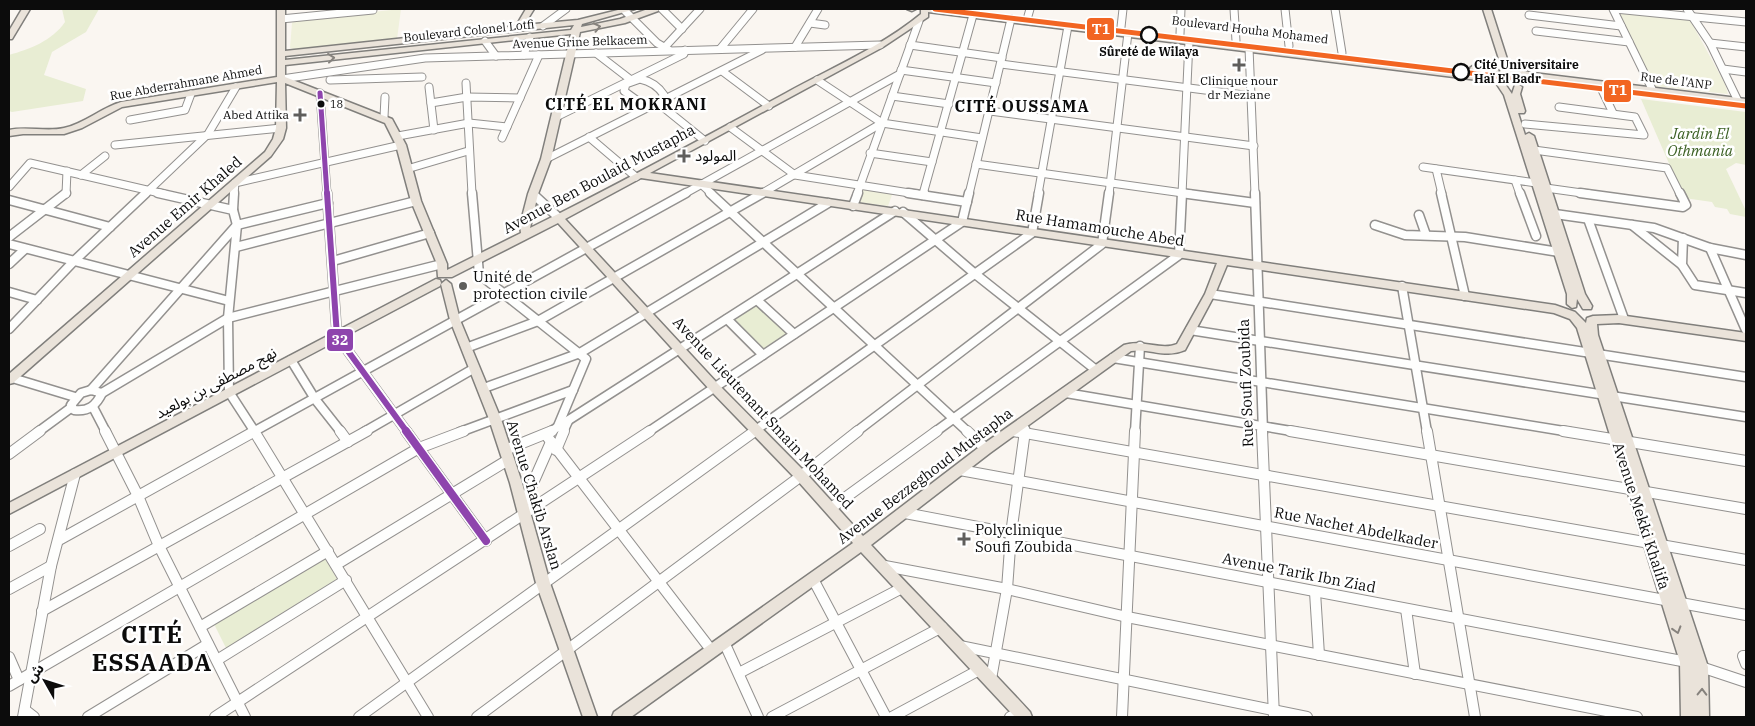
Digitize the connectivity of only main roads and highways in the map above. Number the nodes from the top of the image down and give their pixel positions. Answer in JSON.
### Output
{"nodes":[{"id":1,"x":26,"y":9,"type":"edge"},
{"id":2,"x":530,"y":9,"type":"edge"},
{"id":3,"x":655,"y":9,"type":"edge"},
{"id":4,"x":912,"y":9,"type":"edge"},
{"id":5,"x":926,"y":9,"type":"edge"},
{"id":6,"x":1481,"y":9,"type":"edge"},
{"id":7,"x":1487,"y":9,"type":"edge"},
{"id":8,"x":972,"y":12,"type":"edge"},
{"id":9,"x":1028,"y":12,"type":"edge"},
{"id":10,"x":629,"y":13,"type":"edge"},
{"id":11,"x":281,"y":14,"type":"edge"},
{"id":12,"x":523,"y":26,"type":"junction"},
{"id":13,"x":576,"y":30,"type":"junction"},
{"id":14,"x":1124,"y":30,"type":"junction"},
{"id":15,"x":9,"y":37,"type":"edge"},
{"id":16,"x":481,"y":38,"type":"junction"},
{"id":17,"x":283,"y":59,"type":"junction"},
{"id":18,"x":1513,"y":71,"type":"junction"},
{"id":19,"x":1496,"y":76,"type":"junction"},
{"id":20,"x":282,"y":79,"type":"junction"},
{"id":21,"x":1521,"y":86,"type":"junction"},
{"id":22,"x":1742,"y":101,"type":"edge"},
{"id":23,"x":1746,"y":108,"type":"edge"},
{"id":24,"x":9,"y":133,"type":"edge"},
{"id":25,"x":638,"y":176,"type":"junction"},
{"id":26,"x":559,"y":218,"type":"junction"},
{"id":27,"x":526,"y":235,"type":"junction"},
{"id":28,"x":1563,"y":252,"type":"junction"},
{"id":29,"x":1223,"y":261,"type":"junction"},
{"id":30,"x":444,"y":276,"type":"junction"},
{"id":31,"x":1572,"y":310,"type":"junction"},
{"id":32,"x":1591,"y":314,"type":"junction"},
{"id":33,"x":1746,"y":337,"type":"edge"},
{"id":34,"x":1594,"y":353,"type":"junction"},
{"id":35,"x":9,"y":378,"type":"edge"},
{"id":36,"x":9,"y":509,"type":"edge"},
{"id":37,"x":864,"y":543,"type":"junction"},
{"id":38,"x":1674,"y":603,"type":"junction"},
{"id":39,"x":1018,"y":715,"type":"edge"},
{"id":40,"x":590,"y":717,"type":"edge"},
{"id":41,"x":619,"y":717,"type":"edge"},
{"id":42,"x":1688,"y":717,"type":"edge"},
{"id":43,"x":1702,"y":717,"type":"edge"}],
"edges":[{"from":1,"to":15,"type":"main road"},
{"from":2,"to":12,"type":"main road"},
{"from":3,"to":10,"type":"main road","name":"Boulevard Colonel Lotfi"},
{"from":4,"to":5,"type":"main road","name":"Boulevard Houha Mohamed"},
{"from":5,"to":8,"type":"main road","name":"Boulevard Houha Mohamed"},
{"from":5,"to":25,"type":"main road","name":"Avenue Ben Boulaid Mustapha"},
{"from":6,"to":19,"type":"main road","name":"Avenue Mekki Khalifa"},
{"from":7,"to":18,"type":"main road"},
{"from":8,"to":9,"type":"main road","name":"Boulevard Houha Mohamed"},
{"from":8,"to":14,"type":"main road","name":"Boulevard Houha Mohamed"},
{"from":9,"to":14,"type":"main road","name":"Boulevard Houha Mohamed"},
{"from":10,"to":13,"type":"main road","name":"Boulevard Colonel Lotfi"},
{"from":11,"to":17,"type":"main road","name":"Avenue Emir Khaled"},
{"from":12,"to":13,"type":"main road","name":"Boulevard Colonel Lotfi"},
{"from":12,"to":16,"type":"main road","name":"Boulevard Colonel Lotfi"},
{"from":13,"to":16,"type":"main road","name":"Boulevard Colonel Lotfi"},
{"from":13,"to":27,"type":"main road"},
{"from":14,"to":19,"type":"main road","name":"Boulevard Houha Mohamed"},
{"from":14,"to":19,"type":"main road","name":"Boulevard Houha Mohamed"},
{"from":16,"to":17,"type":"main road","name":"Boulevard Colonel Lotfi"},
{"from":17,"to":20,"type":"main road","name":"Avenue Emir Khaled"},
{"from":18,"to":19,"type":"main road","name":"Rue de l'ANP"},
{"from":18,"to":21,"type":"main road"},
{"from":18,"to":22,"type":"main road","name":"Rue de l'ANP"},
{"from":19,"to":21,"type":"main road","name":"Rue de l'ANP"},
{"from":19,"to":28,"type":"main road","name":"Avenue Mekki Khalifa"},
{"from":20,"to":24,"type":"main road","name":"Rue Abderrahmane Ahmed"},
{"from":20,"to":30,"type":"main road","name":"Avenue Chakib Arslan"},
{"from":20,"to":35,"type":"main road","name":"Avenue Emir Khaled"},
{"from":21,"to":23,"type":"main road","name":"Rue de l'ANP"},
{"from":21,"to":28,"type":"main road","name":"Avenue Mekki Khalifa"},
{"from":25,"to":26,"type":"main road","name":"Avenue Ben Boulaid Mustapha"},
{"from":25,"to":29,"type":"main road","name":"Rue Hamamouche Abed"},
{"from":26,"to":27,"type":"main road","name":"Avenue Ben Boulaid Mustapha"},
{"from":26,"to":37,"type":"main road","name":"Avenue Lieutenant Smain Mohamed"},
{"from":27,"to":30,"type":"main road","name":"Avenue Ben Boulaid Mustapha"},
{"from":28,"to":31,"type":"main road","name":"Avenue Mekki Khalifa"},
{"from":28,"to":32,"type":"main road","name":"Avenue Mekki Khalifa"},
{"from":29,"to":31,"type":"main road","name":"Rue Hamamouche Abed"},
{"from":29,"to":37,"type":"main road","name":"Avenue Bezzeghoud Mustapha"},
{"from":30,"to":36,"type":"main road","name":"نهج مصطفى بن بولعيد"},
{"from":30,"to":40,"type":"main road","name":"Avenue Chakib Arslan"},
{"from":31,"to":32,"type":"main road"},
{"from":31,"to":32,"type":"main road"},
{"from":31,"to":34,"type":"main road","name":"Avenue Mekki Khalifa"},
{"from":32,"to":33,"type":"main road"},
{"from":32,"to":34,"type":"main road","name":"Avenue Mekki Khalifa"},
{"from":34,"to":38,"type":"main road","name":"Avenue Mekki Khalifa"},
{"from":37,"to":39,"type":"main road","name":"Avenue Lieutenant Smain Mohamed"},
{"from":37,"to":41,"type":"main road","name":"Avenue Bezzeghoud Mustapha"},
{"from":38,"to":42,"type":"main road","name":"Avenue Mekki Khalifa","one_way":true},
{"from":43,"to":38,"type":"main road","name":"Avenue Mekki Khalifa","one_way":true}]}
